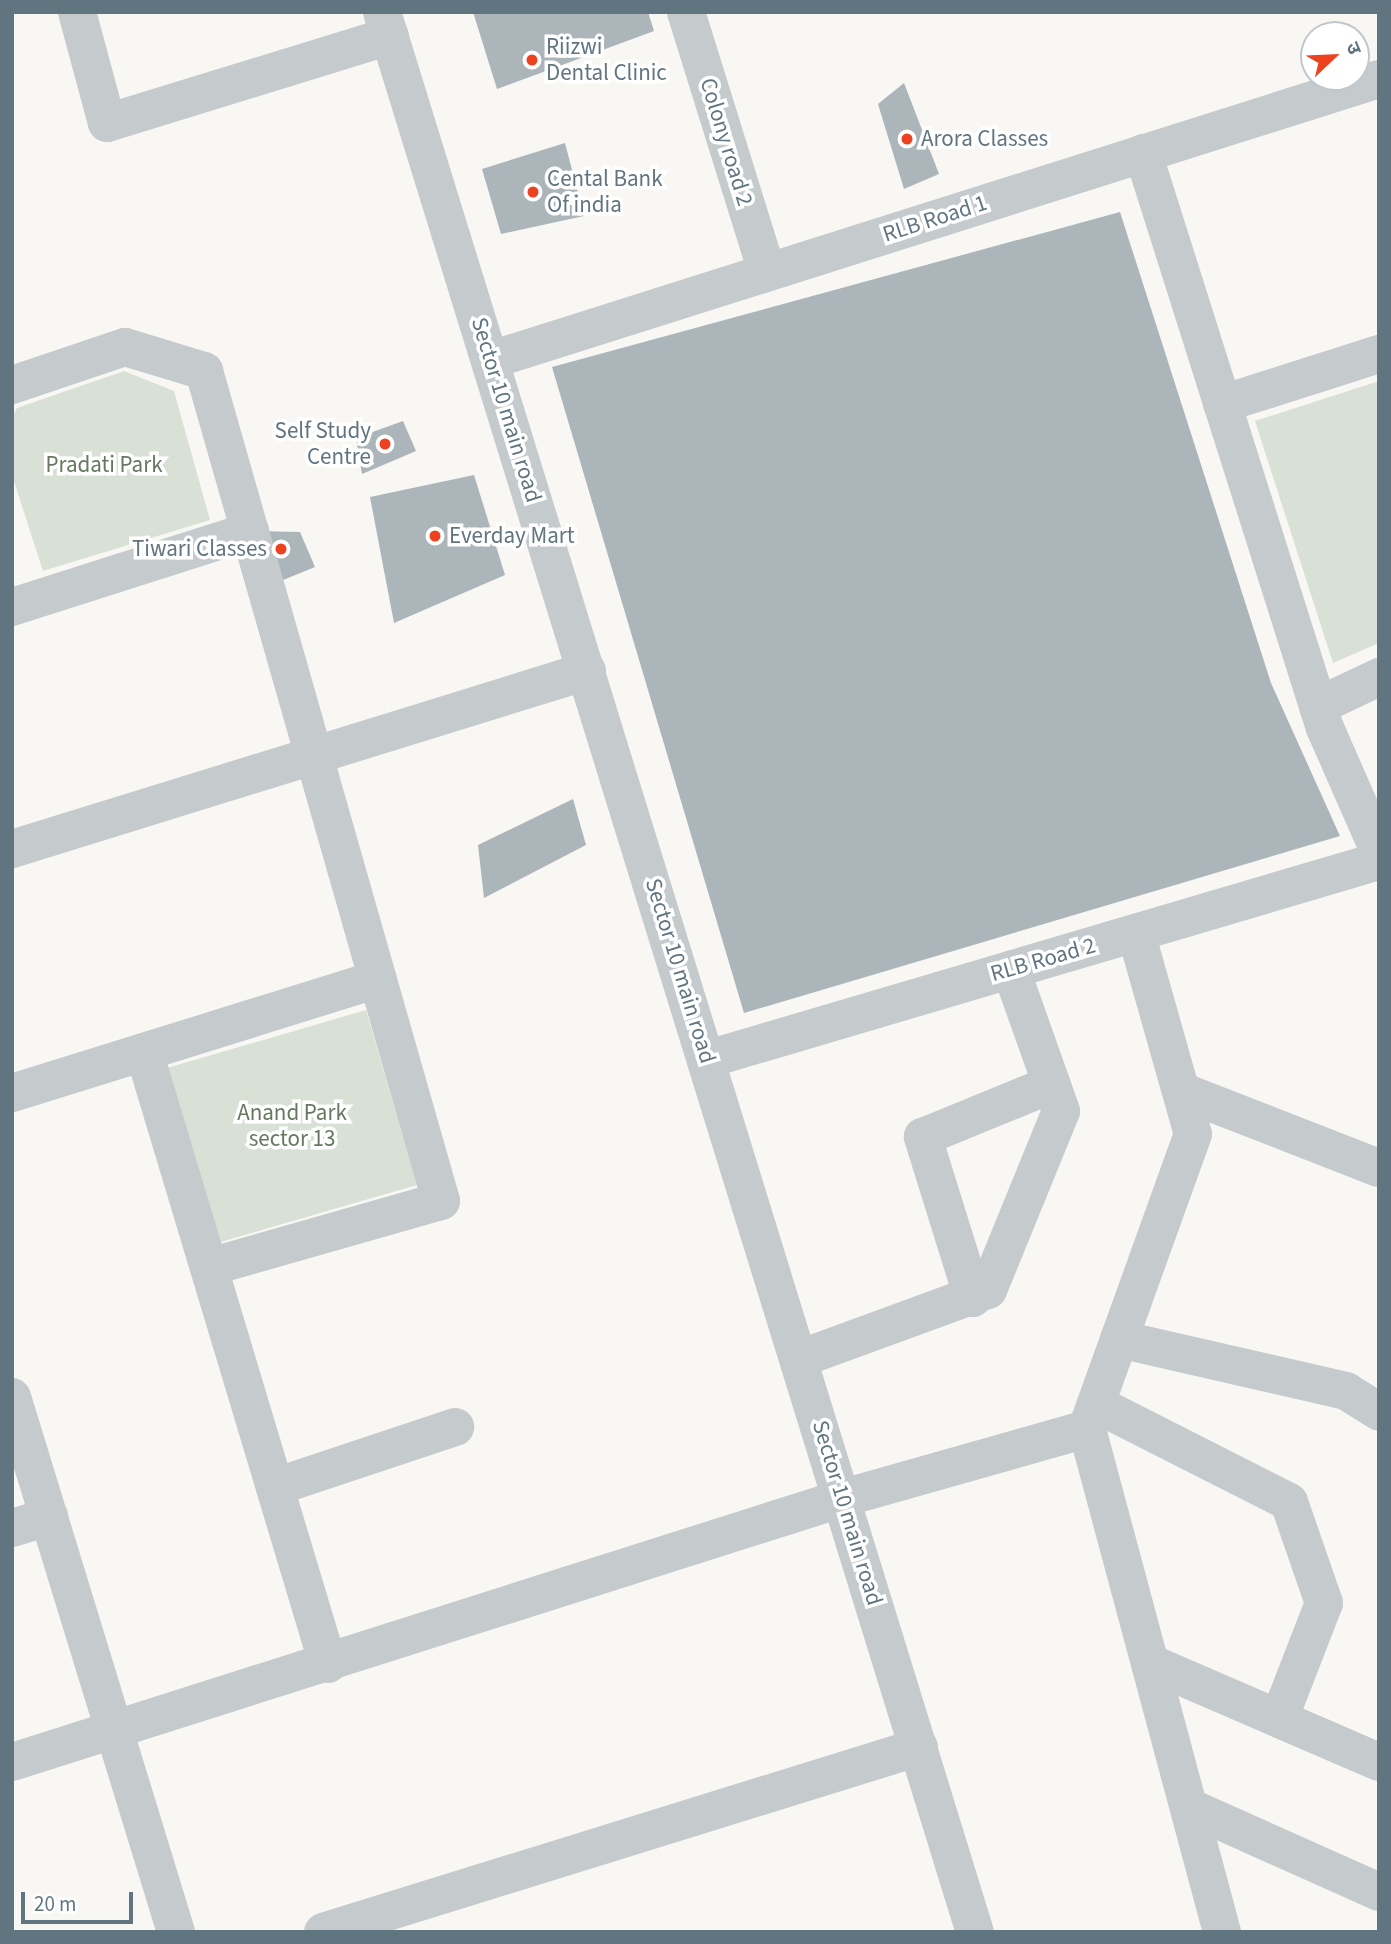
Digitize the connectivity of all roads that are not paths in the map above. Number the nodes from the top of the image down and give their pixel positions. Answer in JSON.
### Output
{"nodes":[{"id":1,"x":77,"y":12,"type":"edge"},
{"id":2,"x":690,"y":13,"type":"edge"},
{"id":3,"x":386,"y":24,"type":"edge"},
{"id":4,"x":1379,"y":79,"type":"edge"},
{"id":5,"x":1143,"y":153,"type":"junction"},
{"id":6,"x":767,"y":272,"type":"junction"},
{"id":7,"x":1379,"y":354,"type":"edge"},
{"id":8,"x":491,"y":360,"type":"junction"},
{"id":9,"x":12,"y":385,"type":"edge"},
{"id":10,"x":1222,"y":404,"type":"junction"},
{"id":11,"x":250,"y":531,"type":"junction"},
{"id":12,"x":14,"y":598,"type":"edge"},
{"id":13,"x":587,"y":671,"type":"junction"},
{"id":14,"x":1379,"y":677,"type":"edge"},
{"id":15,"x":1318,"y":706,"type":"junction"},
{"id":16,"x":314,"y":755,"type":"junction"},
{"id":17,"x":12,"y":849,"type":"edge"},
{"id":18,"x":1379,"y":851,"type":"edge"},
{"id":19,"x":1379,"y":861,"type":"edge"},
{"id":20,"x":1136,"y":933,"type":"junction"},
{"id":21,"x":1011,"y":970,"type":"junction"},
{"id":22,"x":378,"y":979,"type":"junction"},
{"id":23,"x":144,"y":1052,"type":"junction"},
{"id":24,"x":708,"y":1059,"type":"junction"},
{"id":25,"x":1052,"y":1084,"type":"junction"},
{"id":26,"x":1181,"y":1091,"type":"junction"},
{"id":27,"x":12,"y":1093,"type":"edge"},
{"id":28,"x":1379,"y":1168,"type":"edge"},
{"id":29,"x":209,"y":1267,"type":"junction"},
{"id":30,"x":973,"y":1298,"type":"junction"},
{"id":31,"x":1119,"y":1339,"type":"junction"},
{"id":32,"x":799,"y":1359,"type":"junction"},
{"id":33,"x":12,"y":1397,"type":"edge"},
{"id":34,"x":1379,"y":1412,"type":"edge"},
{"id":35,"x":1092,"y":1417,"type":"junction"},
{"id":36,"x":455,"y":1427,"type":"dead end"},
{"id":37,"x":275,"y":1487,"type":"junction"},
{"id":38,"x":843,"y":1497,"type":"junction"},
{"id":39,"x":49,"y":1517,"type":"junction"},
{"id":40,"x":12,"y":1528,"type":"edge"},
{"id":41,"x":1150,"y":1663,"type":"junction"},
{"id":42,"x":328,"y":1664,"type":"junction"},
{"id":43,"x":1279,"y":1719,"type":"junction"},
{"id":44,"x":115,"y":1733,"type":"junction"},
{"id":45,"x":919,"y":1747,"type":"junction"},
{"id":46,"x":12,"y":1762,"type":"edge"},
{"id":47,"x":1379,"y":1762,"type":"edge"},
{"id":48,"x":1189,"y":1807,"type":"junction"},
{"id":49,"x":1379,"y":1892,"type":"edge"},
{"id":50,"x":176,"y":1932,"type":"edge"},
{"id":51,"x":323,"y":1932,"type":"edge"},
{"id":52,"x":975,"y":1932,"type":"edge"},
{"id":53,"x":1222,"y":1932,"type":"edge"}],
"edges":[{"from":1,"to":3,"type":"street"},
{"from":2,"to":6,"type":"street","name":"Colony road 2"},
{"from":3,"to":8,"type":"street","name":"Sector 10 main road"},
{"from":4,"to":5,"type":"street","name":"RLB Road 1"},
{"from":5,"to":6,"type":"street","name":"RLB Road 1"},
{"from":5,"to":10,"type":"street"},
{"from":6,"to":8,"type":"street","name":"RLB Road 1"},
{"from":7,"to":10,"type":"street"},
{"from":8,"to":13,"type":"street","name":"Sector 10 main road"},
{"from":9,"to":11,"type":"street"},
{"from":10,"to":15,"type":"street"},
{"from":11,"to":12,"type":"street"},
{"from":11,"to":16,"type":"street"},
{"from":13,"to":16,"type":"street"},
{"from":13,"to":24,"type":"street","name":"Sector 10 main road"},
{"from":14,"to":15,"type":"street"},
{"from":15,"to":18,"type":"street"},
{"from":16,"to":17,"type":"street"},
{"from":16,"to":22,"type":"street"},
{"from":19,"to":20,"type":"street","name":"RLB Road 2"},
{"from":20,"to":21,"type":"street","name":"RLB Road 2"},
{"from":20,"to":26,"type":"street"},
{"from":21,"to":24,"type":"street","name":"RLB Road 2"},
{"from":21,"to":25,"type":"street"},
{"from":22,"to":23,"type":"street"},
{"from":22,"to":29,"type":"street"},
{"from":23,"to":27,"type":"street"},
{"from":23,"to":29,"type":"street"},
{"from":24,"to":32,"type":"street","name":"Sector 10 main road"},
{"from":25,"to":30,"type":"street"},
{"from":25,"to":30,"type":"street"},
{"from":26,"to":28,"type":"street"},
{"from":26,"to":31,"type":"street"},
{"from":29,"to":37,"type":"street"},
{"from":30,"to":32,"type":"street"},
{"from":31,"to":34,"type":"street"},
{"from":31,"to":35,"type":"street"},
{"from":32,"to":38,"type":"street","name":"Sector 10 main road"},
{"from":33,"to":39,"type":"street"},
{"from":35,"to":38,"type":"street"},
{"from":35,"to":41,"type":"street"},
{"from":35,"to":43,"type":"street"},
{"from":36,"to":37,"type":"street"},
{"from":37,"to":42,"type":"street"},
{"from":38,"to":42,"type":"street"},
{"from":38,"to":45,"type":"street","name":"Sector 10 main road"},
{"from":39,"to":40,"type":"street"},
{"from":39,"to":44,"type":"street"},
{"from":41,"to":43,"type":"street"},
{"from":41,"to":48,"type":"street"},
{"from":42,"to":44,"type":"street"},
{"from":43,"to":47,"type":"street"},
{"from":44,"to":46,"type":"street"},
{"from":44,"to":50,"type":"street"},
{"from":45,"to":51,"type":"street"},
{"from":45,"to":52,"type":"street","name":"Sector 10 main road"},
{"from":48,"to":49,"type":"street"},
{"from":48,"to":53,"type":"street"}]}
